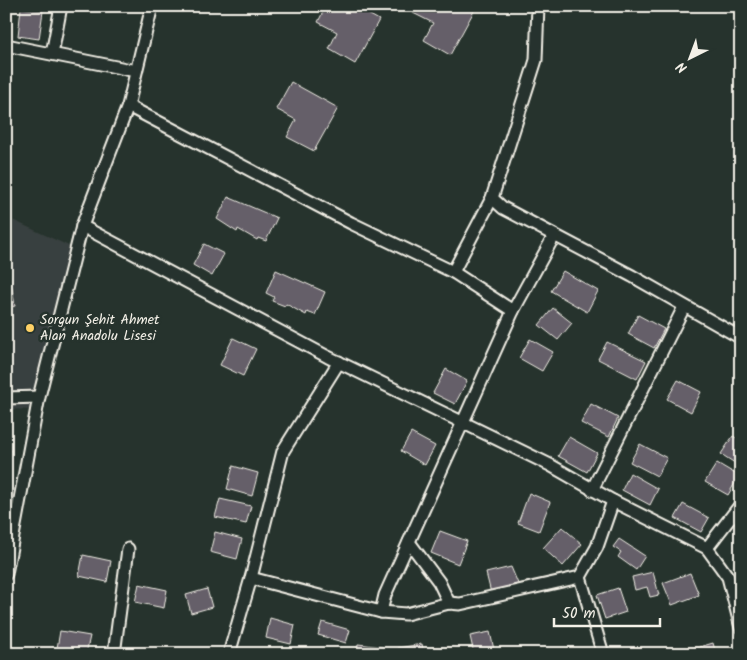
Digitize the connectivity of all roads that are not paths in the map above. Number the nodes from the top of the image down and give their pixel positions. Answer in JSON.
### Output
{"nodes":[{"id":1,"x":61,"y":6,"type":"edge"},
{"id":2,"x":152,"y":6,"type":"edge"},
{"id":3,"x":538,"y":6,"type":"edge"},
{"id":4,"x":6,"y":45,"type":"edge"},
{"id":5,"x":52,"y":54,"type":"junction"},
{"id":6,"x":136,"y":71,"type":"junction"},
{"id":7,"x":128,"y":106,"type":"junction"},
{"id":8,"x":492,"y":198,"type":"junction"},
{"id":9,"x":82,"y":226,"type":"junction"},
{"id":10,"x":554,"y":236,"type":"junction"},
{"id":11,"x":453,"y":272,"type":"junction"},
{"id":12,"x":684,"y":307,"type":"junction"},
{"id":13,"x":513,"y":311,"type":"junction"},
{"id":14,"x":741,"y":338,"type":"edge"},
{"id":15,"x":339,"y":362,"type":"junction"},
{"id":16,"x":6,"y":398,"type":"edge"},
{"id":17,"x":39,"y":398,"type":"junction"},
{"id":18,"x":462,"y":422,"type":"junction"},
{"id":19,"x":592,"y":490,"type":"junction"},
{"id":20,"x":613,"y":502,"type":"junction"},
{"id":21,"x":741,"y":504,"type":"edge"},
{"id":22,"x":409,"y":542,"type":"junction"},
{"id":23,"x":706,"y":548,"type":"junction"},
{"id":24,"x":128,"y":549,"type":"dead end"},
{"id":25,"x":6,"y":574,"type":"edge"},
{"id":26,"x":580,"y":577,"type":"junction"},
{"id":27,"x":251,"y":578,"type":"junction"},
{"id":28,"x":449,"y":603,"type":"junction"},
{"id":29,"x":381,"y":612,"type":"junction"},
{"id":30,"x":741,"y":628,"type":"edge"},
{"id":31,"x":114,"y":654,"type":"edge"},
{"id":32,"x":229,"y":654,"type":"edge"},
{"id":33,"x":603,"y":654,"type":"edge"}],
"edges":[{"from":1,"to":5,"type":"street"},
{"from":2,"to":6,"type":"street"},
{"from":3,"to":8,"type":"street"},
{"from":4,"to":5,"type":"street"},
{"from":5,"to":6,"type":"street"},
{"from":6,"to":7,"type":"street"},
{"from":7,"to":9,"type":"street"},
{"from":7,"to":11,"type":"street"},
{"from":8,"to":10,"type":"street"},
{"from":8,"to":11,"type":"street"},
{"from":9,"to":15,"type":"street"},
{"from":9,"to":17,"type":"street"},
{"from":10,"to":12,"type":"street"},
{"from":10,"to":13,"type":"street"},
{"from":11,"to":13,"type":"street"},
{"from":12,"to":14,"type":"street"},
{"from":12,"to":19,"type":"street"},
{"from":13,"to":18,"type":"street"},
{"from":15,"to":18,"type":"street"},
{"from":15,"to":27,"type":"street"},
{"from":16,"to":17,"type":"street"},
{"from":17,"to":25,"type":"street"},
{"from":18,"to":19,"type":"street"},
{"from":18,"to":22,"type":"street"},
{"from":19,"to":20,"type":"street"},
{"from":20,"to":23,"type":"street"},
{"from":20,"to":26,"type":"street"},
{"from":21,"to":23,"type":"street"},
{"from":22,"to":28,"type":"street"},
{"from":22,"to":29,"type":"street"},
{"from":23,"to":30,"type":"street"},
{"from":24,"to":31,"type":"street"},
{"from":26,"to":28,"type":"street"},
{"from":26,"to":33,"type":"street"},
{"from":27,"to":29,"type":"street"},
{"from":27,"to":32,"type":"street"},
{"from":28,"to":29,"type":"street"}]}
